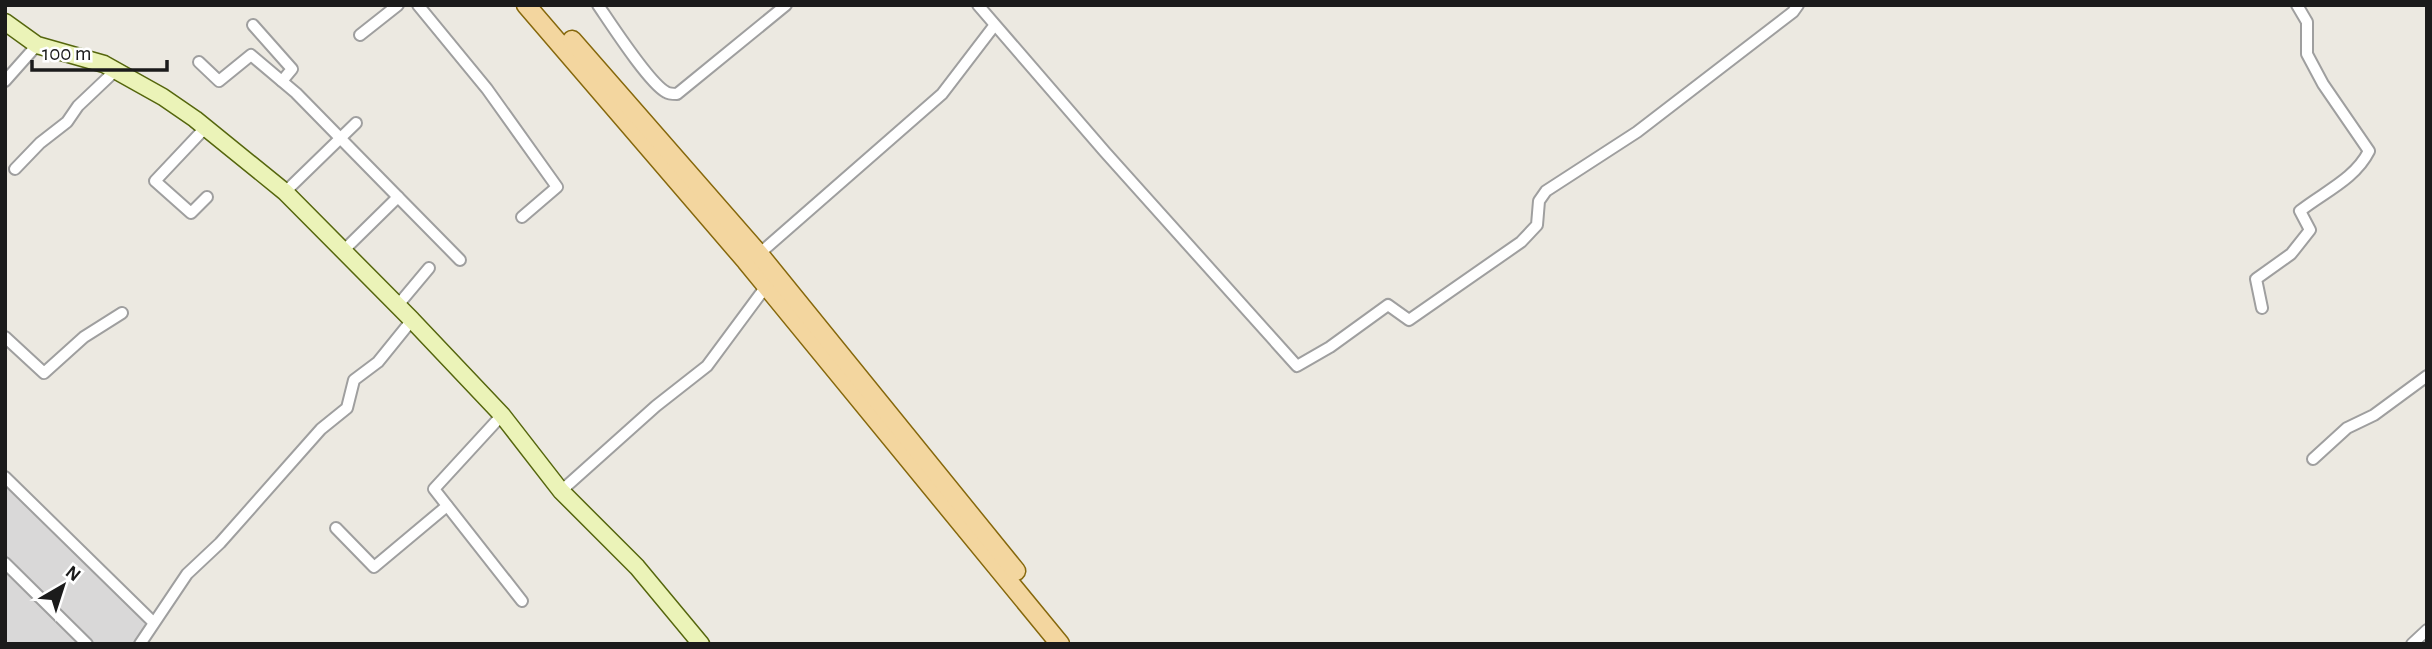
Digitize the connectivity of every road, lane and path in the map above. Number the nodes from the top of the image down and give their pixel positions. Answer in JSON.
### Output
{"nodes":[{"id":1,"x":398,"y":5,"type":"edge"},
{"id":2,"x":418,"y":5,"type":"edge"},
{"id":3,"x":526,"y":5,"type":"edge"},
{"id":4,"x":542,"y":5,"type":"edge"},
{"id":5,"x":598,"y":5,"type":"edge"},
{"id":6,"x":786,"y":5,"type":"edge"},
{"id":7,"x":978,"y":5,"type":"edge"},
{"id":8,"x":1798,"y":5,"type":"edge"},
{"id":9,"x":2297,"y":5,"type":"edge"},
{"id":10,"x":5,"y":22,"type":"edge"},
{"id":11,"x":253,"y":25,"type":"dead end"},
{"id":12,"x":994,"y":26,"type":"junction"},
{"id":13,"x":360,"y":35,"type":"dead end"},
{"id":14,"x":37,"y":45,"type":"junction"},
{"id":15,"x":200,"y":62,"type":"dead end"},
{"id":16,"x":116,"y":70,"type":"junction"},
{"id":17,"x":5,"y":81,"type":"edge"},
{"id":18,"x":282,"y":81,"type":"junction"},
{"id":19,"x":356,"y":123,"type":"dead end"},
{"id":20,"x":205,"y":128,"type":"junction"},
{"id":21,"x":341,"y":137,"type":"junction"},
{"id":22,"x":15,"y":169,"type":"dead end"},
{"id":23,"x":285,"y":192,"type":"junction"},
{"id":24,"x":207,"y":197,"type":"dead end"},
{"id":25,"x":398,"y":197,"type":"junction"},
{"id":26,"x":522,"y":218,"type":"dead end"},
{"id":27,"x":344,"y":250,"type":"junction"},
{"id":28,"x":758,"y":254,"type":"junction"},
{"id":29,"x":460,"y":260,"type":"dead end"},
{"id":30,"x":429,"y":268,"type":"dead end"},
{"id":31,"x":770,"y":281,"type":"junction"},
{"id":32,"x":398,"y":305,"type":"junction"},
{"id":33,"x":2262,"y":308,"type":"dead end"},
{"id":34,"x":122,"y":313,"type":"dead end"},
{"id":35,"x":412,"y":320,"type":"junction"},
{"id":36,"x":5,"y":337,"type":"edge"},
{"id":37,"x":2427,"y":376,"type":"edge"},
{"id":38,"x":502,"y":415,"type":"junction"},
{"id":39,"x":2313,"y":459,"type":"dead end"},
{"id":40,"x":5,"y":477,"type":"edge"},
{"id":41,"x":561,"y":491,"type":"junction"},
{"id":42,"x":447,"y":506,"type":"junction"},
{"id":43,"x":336,"y":528,"type":"dead end"},
{"id":44,"x":5,"y":563,"type":"edge"},
{"id":45,"x":522,"y":601,"type":"dead end"},
{"id":46,"x":153,"y":622,"type":"junction"},
{"id":47,"x":2427,"y":630,"type":"edge"},
{"id":48,"x":87,"y":644,"type":"edge"},
{"id":49,"x":140,"y":644,"type":"edge"},
{"id":50,"x":701,"y":644,"type":"edge"},
{"id":51,"x":1060,"y":644,"type":"edge"},
{"id":52,"x":1075,"y":644,"type":"edge"},
{"id":53,"x":2412,"y":644,"type":"edge"}],
"edges":[{"from":1,"to":13,"type":"street"},
{"from":2,"to":26,"type":"street"},
{"from":3,"to":31,"type":"main road"},
{"from":4,"to":28,"type":"main road"},
{"from":5,"to":6,"type":"street"},
{"from":7,"to":12,"type":"street"},
{"from":8,"to":12,"type":"street"},
{"from":9,"to":33,"type":"street"},
{"from":10,"to":14,"type":"street"},
{"from":11,"to":18,"type":"street"},
{"from":12,"to":28,"type":"street"},
{"from":14,"to":16,"type":"street"},
{"from":14,"to":17,"type":"street"},
{"from":15,"to":18,"type":"street"},
{"from":16,"to":20,"type":"street"},
{"from":16,"to":22,"type":"street"},
{"from":18,"to":21,"type":"street"},
{"from":19,"to":21,"type":"street"},
{"from":20,"to":23,"type":"street"},
{"from":20,"to":24,"type":"street"},
{"from":21,"to":23,"type":"street"},
{"from":21,"to":25,"type":"street"},
{"from":23,"to":27,"type":"street"},
{"from":25,"to":27,"type":"street"},
{"from":25,"to":29,"type":"street"},
{"from":27,"to":32,"type":"street"},
{"from":28,"to":31,"type":"main road"},
{"from":30,"to":32,"type":"street"},
{"from":31,"to":41,"type":"street"},
{"from":31,"to":51,"type":"main road"},
{"from":31,"to":52,"type":"main road"},
{"from":32,"to":35,"type":"street"},
{"from":34,"to":36,"type":"street"},
{"from":35,"to":38,"type":"street"},
{"from":35,"to":46,"type":"street"},
{"from":37,"to":39,"type":"street"},
{"from":38,"to":41,"type":"street"},
{"from":38,"to":42,"type":"street"},
{"from":40,"to":46,"type":"street"},
{"from":41,"to":50,"type":"street"},
{"from":42,"to":43,"type":"street"},
{"from":42,"to":45,"type":"street"},
{"from":44,"to":48,"type":"street"},
{"from":46,"to":49,"type":"street"},
{"from":47,"to":53,"type":"street"}]}
